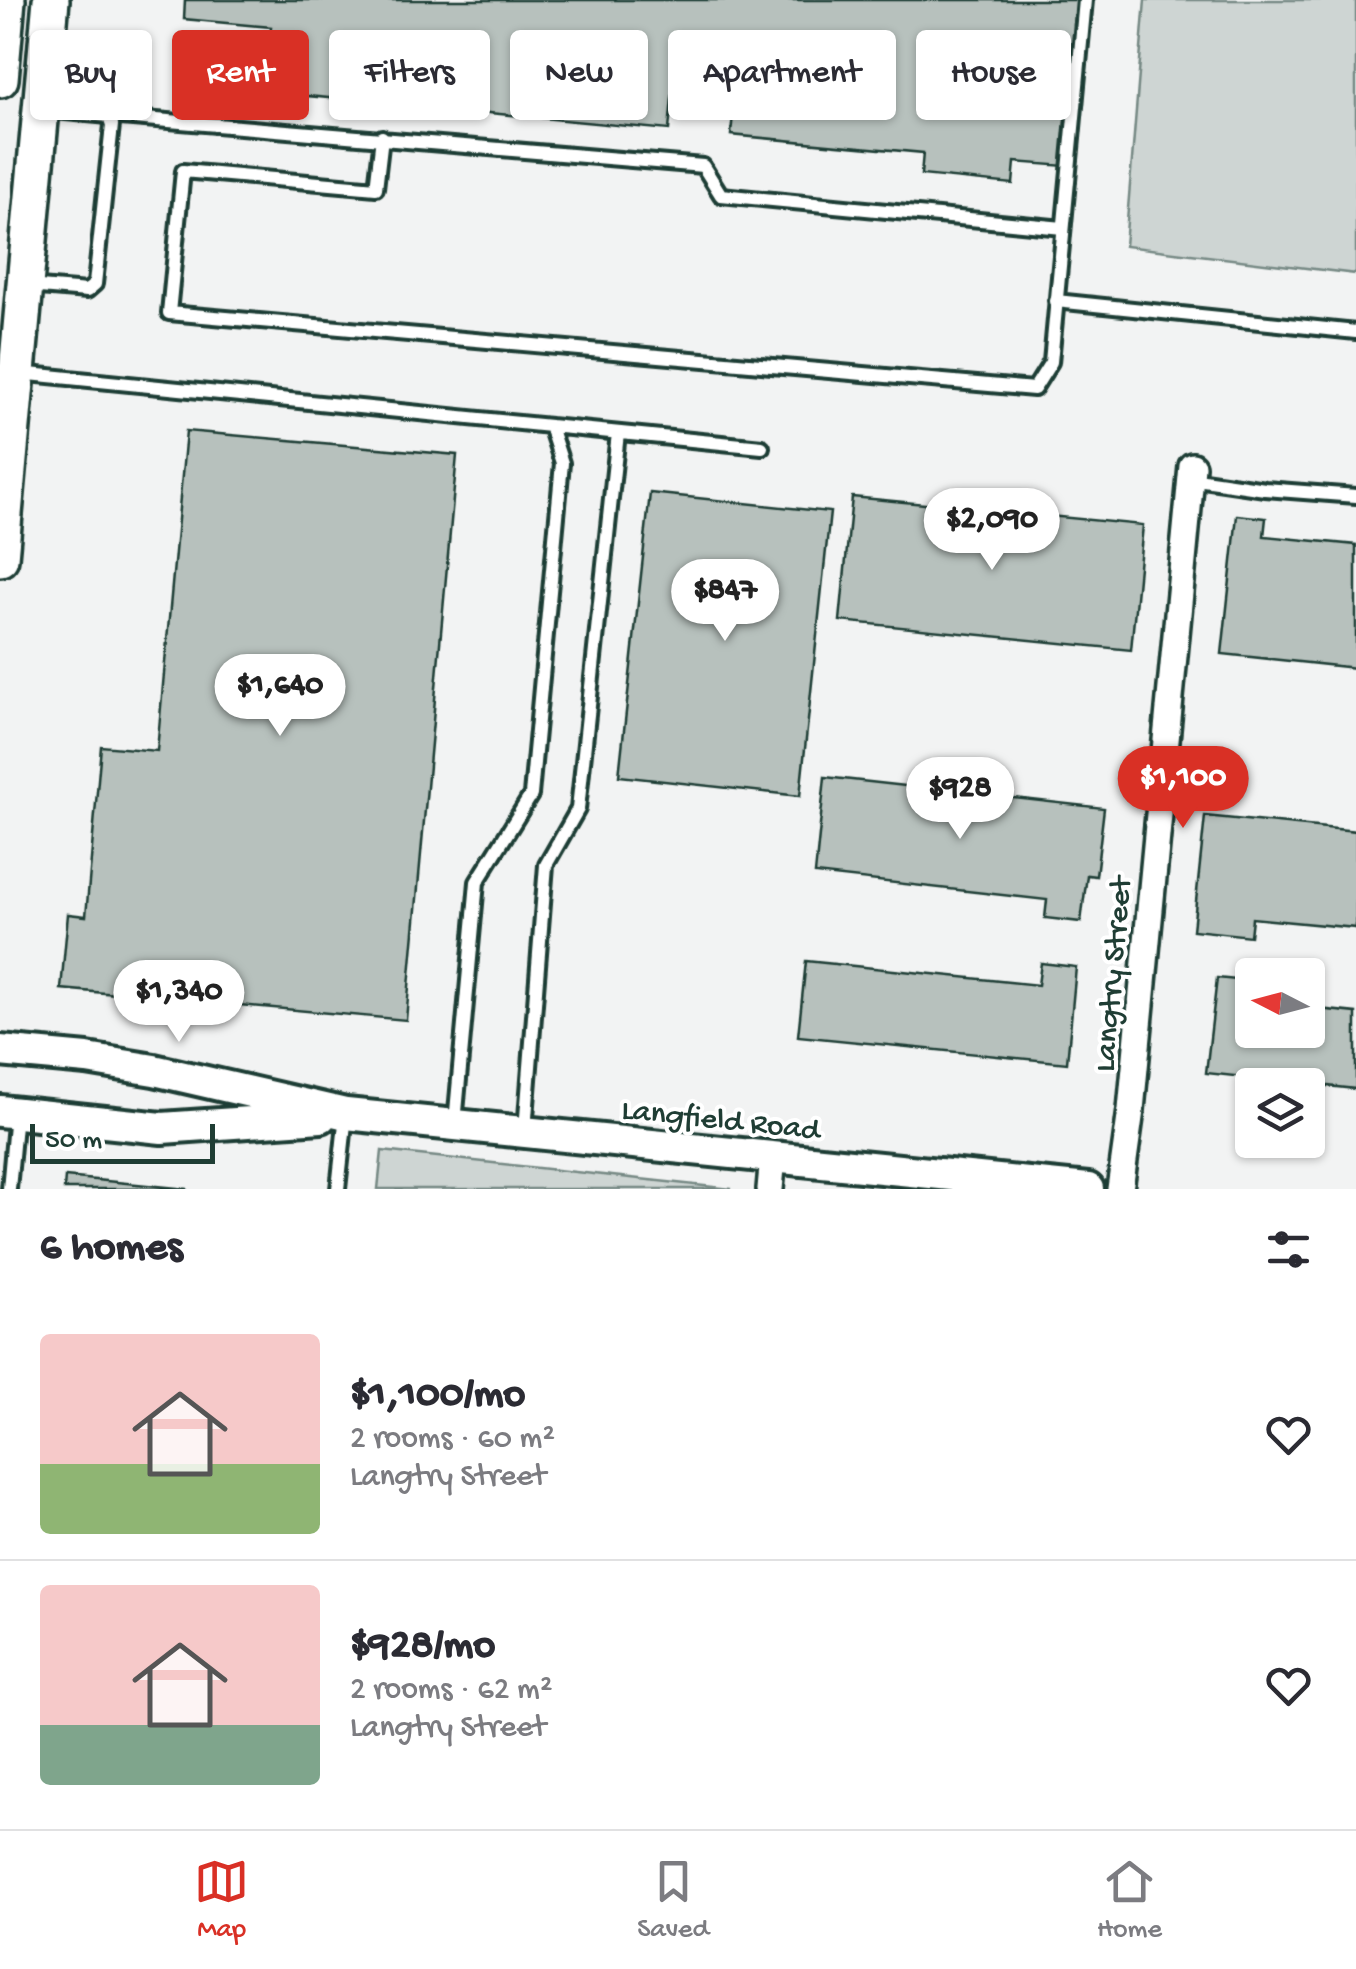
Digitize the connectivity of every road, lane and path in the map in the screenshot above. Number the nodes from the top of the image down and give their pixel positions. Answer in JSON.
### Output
{"nodes":[{"id":1,"x":6,"y":0,"type":"edge"},
{"id":2,"x":51,"y":0,"type":"edge"},
{"id":3,"x":1085,"y":0,"type":"edge"},
{"id":4,"x":48,"y":30,"type":"edge"},
{"id":5,"x":0,"y":79,"type":"edge"},
{"id":6,"x":152,"y":119,"type":"edge"},
{"id":7,"x":40,"y":120,"type":"edge"},
{"id":8,"x":110,"y":120,"type":"edge"},
{"id":9,"x":382,"y":138,"type":"junction"},
{"id":10,"x":1063,"y":228,"type":"junction"},
{"id":11,"x":25,"y":286,"type":"junction"},
{"id":12,"x":1056,"y":301,"type":"junction"},
{"id":13,"x":1356,"y":332,"type":"edge"},
{"id":14,"x":8,"y":372,"type":"edge"},
{"id":15,"x":550,"y":426,"type":"junction"},
{"id":16,"x":618,"y":433,"type":"junction"},
{"id":17,"x":762,"y":447,"type":"dead end"},
{"id":18,"x":1191,"y":472,"type":"joint"},
{"id":19,"x":1356,"y":496,"type":"edge"},
{"id":20,"x":0,"y":558,"type":"edge"},
{"id":21,"x":0,"y":1051,"type":"edge"},
{"id":22,"x":8,"y":1112,"type":"edge"},
{"id":23,"x":346,"y":1114,"type":"junction"},
{"id":24,"x":454,"y":1126,"type":"junction"},
{"id":25,"x":524,"y":1132,"type":"junction"},
{"id":26,"x":773,"y":1157,"type":"junction"},
{"id":27,"x":9,"y":1189,"type":"edge"},
{"id":28,"x":338,"y":1189,"type":"edge"},
{"id":29,"x":770,"y":1189,"type":"edge"},
{"id":30,"x":1088,"y":1189,"type":"edge"},
{"id":31,"x":1120,"y":1189,"type":"edge"}],
"edges":[{"from":1,"to":5,"type":"main road"},
{"from":2,"to":4,"type":"main road"},
{"from":3,"to":10,"type":"lane"},
{"from":6,"to":9,"type":"lane"},
{"from":7,"to":11,"type":"main road"},
{"from":8,"to":11,"type":"lane"},
{"from":9,"to":10,"type":"lane"},
{"from":9,"to":12,"type":"lane"},
{"from":10,"to":12,"type":"lane"},
{"from":11,"to":14,"type":"main road"},
{"from":12,"to":13,"type":"lane"},
{"from":14,"to":15,"type":"lane"},
{"from":14,"to":20,"type":"main road"},
{"from":15,"to":16,"type":"lane"},
{"from":15,"to":24,"type":"lane"},
{"from":16,"to":17,"type":"lane"},
{"from":16,"to":25,"type":"lane"},
{"from":18,"to":19,"type":"lane"},
{"from":18,"to":31,"type":"street","name":"Langtry Street"},
{"from":21,"to":23,"type":"street","name":"Langfield Road"},
{"from":22,"to":23,"type":"street","name":"Langfield Road"},
{"from":22,"to":27,"type":"lane"},
{"from":23,"to":24,"type":"street","name":"Langfield Road"},
{"from":23,"to":28,"type":"lane"},
{"from":24,"to":25,"type":"street","name":"Langfield Road"},
{"from":25,"to":26,"type":"street","name":"Langfield Road"},
{"from":26,"to":29,"type":"street"},
{"from":26,"to":30,"type":"street","name":"Langfield Road"}]}
